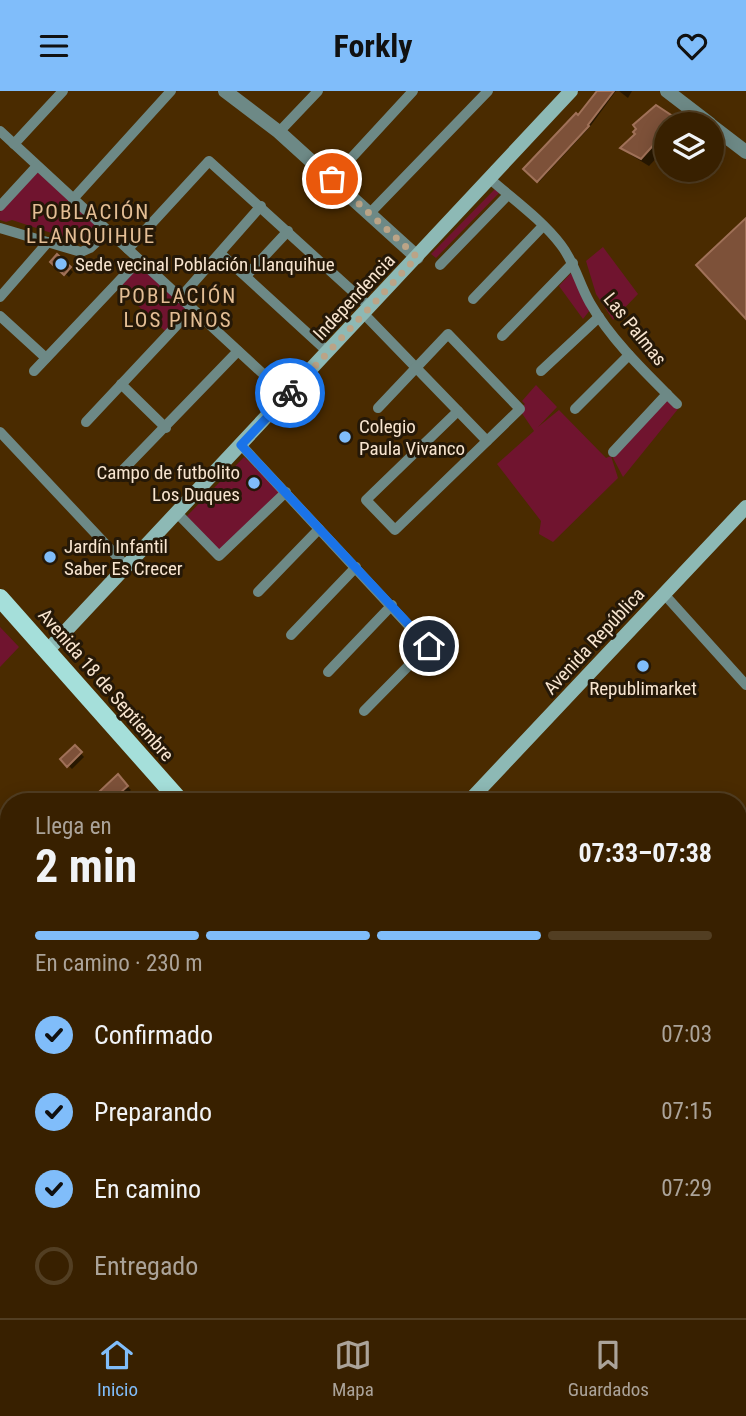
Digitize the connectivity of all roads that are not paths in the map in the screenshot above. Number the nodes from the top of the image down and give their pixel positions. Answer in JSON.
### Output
{"nodes":[{"id":1,"x":63,"y":91,"type":"edge"},
{"id":2,"x":171,"y":91,"type":"edge"},
{"id":3,"x":226,"y":91,"type":"edge"},
{"id":4,"x":318,"y":91,"type":"edge"},
{"id":5,"x":413,"y":91,"type":"edge"},
{"id":6,"x":488,"y":91,"type":"edge"},
{"id":7,"x":571,"y":91,"type":"edge"},
{"id":8,"x":667,"y":91,"type":"edge"},
{"id":9,"x":694,"y":112,"type":"edge"},
{"id":10,"x":0,"y":131,"type":"edge"},
{"id":11,"x":279,"y":132,"type":"junction"},
{"id":12,"x":724,"y":135,"type":"edge"},
{"id":13,"x":14,"y":144,"type":"junction"},
{"id":14,"x":746,"y":152,"type":"edge"},
{"id":15,"x":37,"y":166,"type":"junction"},
{"id":16,"x":332,"y":179,"type":"junction"},
{"id":17,"x":490,"y":179,"type":"junction"},
{"id":18,"x":508,"y":195,"type":"junction"},
{"id":19,"x":73,"y":198,"type":"junction"},
{"id":20,"x":0,"y":206,"type":"edge"},
{"id":21,"x":261,"y":206,"type":"junction"},
{"id":22,"x":370,"y":213,"type":"junction"},
{"id":23,"x":543,"y":226,"type":"junction"},
{"id":24,"x":0,"y":228,"type":"edge"},
{"id":25,"x":108,"y":231,"type":"junction"},
{"id":26,"x":288,"y":231,"type":"junction"},
{"id":27,"x":48,"y":242,"type":"junction"},
{"id":28,"x":128,"y":249,"type":"junction"},
{"id":29,"x":221,"y":254,"type":"junction"},
{"id":30,"x":417,"y":257,"type":"junction"},
{"id":31,"x":139,"y":260,"type":"junction"},
{"id":32,"x":573,"y":263,"type":"junction"},
{"id":33,"x":440,"y":265,"type":"dead end"},
{"id":34,"x":246,"y":276,"type":"junction"},
{"id":35,"x":0,"y":297,"type":"edge"},
{"id":36,"x":180,"y":298,"type":"junction"},
{"id":37,"x":473,"y":299,"type":"dead end"},
{"id":38,"x":192,"y":309,"type":"junction"},
{"id":39,"x":367,"y":310,"type":"junction"},
{"id":40,"x":0,"y":316,"type":"edge"},
{"id":41,"x":599,"y":317,"type":"junction"},
{"id":42,"x":502,"y":336,"type":"dead end"},
{"id":43,"x":238,"y":351,"type":"junction"},
{"id":44,"x":328,"y":352,"type":"junction"},
{"id":45,"x":629,"y":355,"type":"junction"},
{"id":46,"x":46,"y":358,"type":"junction"},
{"id":47,"x":415,"y":367,"type":"junction"},
{"id":48,"x":34,"y":371,"type":"dead end"},
{"id":49,"x":541,"y":371,"type":"dead end"},
{"id":50,"x":121,"y":384,"type":"junction"},
{"id":51,"x":667,"y":394,"type":"junction"},
{"id":52,"x":287,"y":396,"type":"junction"},
{"id":53,"x":677,"y":404,"type":"dead end"},
{"id":54,"x":378,"y":408,"type":"dead end"},
{"id":55,"x":575,"y":409,"type":"dead end"},
{"id":56,"x":458,"y":411,"type":"junction"},
{"id":57,"x":86,"y":422,"type":"dead end"},
{"id":58,"x":166,"y":428,"type":"junction"},
{"id":59,"x":0,"y":432,"type":"edge"},
{"id":60,"x":487,"y":441,"type":"junction"},
{"id":61,"x":241,"y":445,"type":"junction"},
{"id":62,"x":613,"y":452,"type":"dead end"},
{"id":63,"x":118,"y":475,"type":"dead end"},
{"id":64,"x":286,"y":492,"type":"junction"},
{"id":65,"x":746,"y":506,"type":"edge"},
{"id":66,"x":177,"y":513,"type":"junction"},
{"id":67,"x":319,"y":529,"type":"junction"},
{"id":68,"x":127,"y":567,"type":"junction"},
{"id":69,"x":356,"y":567,"type":"junction"},
{"id":70,"x":258,"y":592,"type":"dead end"},
{"id":71,"x":664,"y":594,"type":"junction"},
{"id":72,"x":0,"y":597,"type":"edge"},
{"id":73,"x":392,"y":605,"type":"junction"},
{"id":74,"x":291,"y":635,"type":"dead end"},
{"id":75,"x":429,"y":646,"type":"junction"},
{"id":76,"x":48,"y":650,"type":"junction"},
{"id":77,"x":438,"y":656,"type":"dead end"},
{"id":78,"x":328,"y":672,"type":"dead end"},
{"id":79,"x":746,"y":685,"type":"edge"},
{"id":80,"x":365,"y":711,"type":"dead end"},
{"id":81,"x":173,"y":793,"type":"edge"},
{"id":82,"x":477,"y":793,"type":"edge"}],
"edges":[{"from":1,"to":13,"type":"street"},
{"from":2,"to":19,"type":"street"},
{"from":3,"to":11,"type":"street"},
{"from":4,"to":11,"type":"street"},
{"from":5,"to":16,"type":"street"},
{"from":6,"to":22,"type":"street"},
{"from":7,"to":17,"type":"main road","name":"Independencia"},
{"from":8,"to":9,"type":"street"},
{"from":10,"to":13,"type":"street"},
{"from":11,"to":16,"type":"street"},
{"from":12,"to":14,"type":"street"},
{"from":13,"to":15,"type":"street"},
{"from":15,"to":19,"type":"street"},
{"from":15,"to":20,"type":"street"},
{"from":16,"to":22,"type":"street"},
{"from":17,"to":18,"type":"street","name":"Las Palmas"},
{"from":17,"to":30,"type":"main road","name":"Independencia"},
{"from":18,"to":23,"type":"street","name":"Las Palmas"},
{"from":18,"to":33,"type":"street"},
{"from":19,"to":25,"type":"street"},
{"from":21,"to":26,"type":"street"},
{"from":21,"to":28,"type":"street"},
{"from":21,"to":29,"type":"street"},
{"from":22,"to":30,"type":"street"},
{"from":23,"to":32,"type":"street","name":"Las Palmas"},
{"from":23,"to":37,"type":"street"},
{"from":24,"to":27,"type":"street"},
{"from":25,"to":27,"type":"street"},
{"from":25,"to":28,"type":"street"},
{"from":26,"to":34,"type":"street"},
{"from":26,"to":39,"type":"street"},
{"from":27,"to":35,"type":"street"},
{"from":28,"to":31,"type":"street"},
{"from":29,"to":34,"type":"street"},
{"from":29,"to":36,"type":"street"},
{"from":30,"to":39,"type":"main road","name":"Independencia"},
{"from":31,"to":36,"type":"street"},
{"from":31,"to":46,"type":"street"},
{"from":32,"to":41,"type":"street","name":"Las Palmas"},
{"from":32,"to":42,"type":"street"},
{"from":34,"to":44,"type":"street"},
{"from":36,"to":38,"type":"street"},
{"from":38,"to":43,"type":"street"},
{"from":38,"to":50,"type":"street"},
{"from":39,"to":44,"type":"main road","name":"Independencia"},
{"from":39,"to":47,"type":"street"},
{"from":40,"to":46,"type":"street"},
{"from":41,"to":45,"type":"street","name":"Las Palmas"},
{"from":41,"to":49,"type":"street"},
{"from":43,"to":52,"type":"street"},
{"from":43,"to":58,"type":"street"},
{"from":44,"to":52,"type":"main road","name":"Independencia"},
{"from":45,"to":51,"type":"street","name":"Las Palmas"},
{"from":45,"to":55,"type":"street"},
{"from":46,"to":48,"type":"street"},
{"from":47,"to":54,"type":"street"},
{"from":47,"to":56,"type":"street"},
{"from":47,"to":60,"type":"street"},
{"from":50,"to":57,"type":"street"},
{"from":50,"to":58,"type":"street"},
{"from":51,"to":53,"type":"street","name":"Las Palmas"},
{"from":51,"to":62,"type":"street"},
{"from":52,"to":61,"type":"main road","name":"Independencia"},
{"from":56,"to":60,"type":"street"},
{"from":56,"to":60,"type":"street"},
{"from":58,"to":63,"type":"street"},
{"from":59,"to":68,"type":"street"},
{"from":61,"to":64,"type":"street"},
{"from":61,"to":66,"type":"main road","name":"Independencia"},
{"from":64,"to":66,"type":"street"},
{"from":64,"to":67,"type":"street"},
{"from":65,"to":71,"type":"main road","name":"Avenida República"},
{"from":66,"to":68,"type":"main road","name":"Independencia"},
{"from":67,"to":69,"type":"street"},
{"from":67,"to":70,"type":"street"},
{"from":68,"to":76,"type":"main road","name":"Independencia"},
{"from":69,"to":73,"type":"street"},
{"from":69,"to":74,"type":"street"},
{"from":71,"to":79,"type":"street"},
{"from":71,"to":82,"type":"main road","name":"Avenida República"},
{"from":72,"to":76,"type":"main road","name":"Avenida 18 de Septiembre"},
{"from":73,"to":75,"type":"street"},
{"from":73,"to":78,"type":"street"},
{"from":75,"to":77,"type":"street"},
{"from":75,"to":80,"type":"street"},
{"from":76,"to":81,"type":"main road","name":"Avenida 18 de Septiembre"}]}
